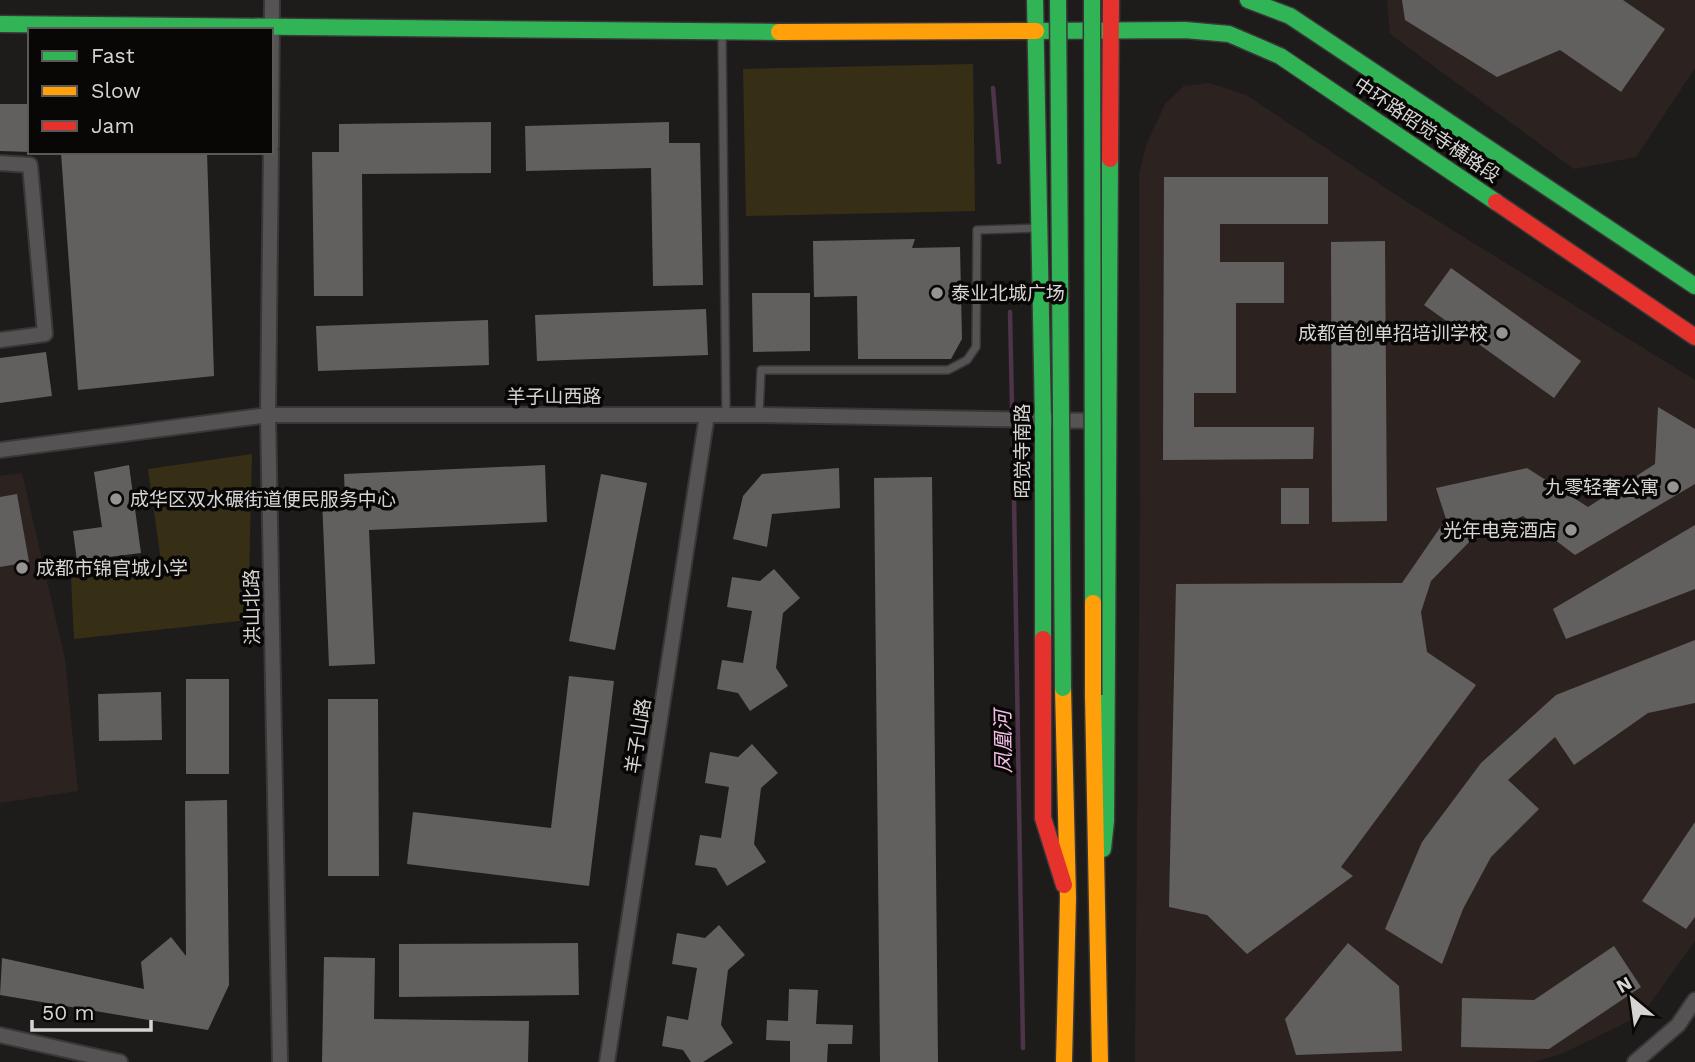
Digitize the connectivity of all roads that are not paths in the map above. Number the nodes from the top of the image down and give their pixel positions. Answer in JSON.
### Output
{"nodes":[{"id":1,"x":272,"y":0,"type":"edge"},
{"id":2,"x":1035,"y":0,"type":"edge"},
{"id":3,"x":1058,"y":0,"type":"edge"},
{"id":4,"x":1092,"y":0,"type":"edge"},
{"id":5,"x":1111,"y":0,"type":"edge"},
{"id":6,"x":1248,"y":0,"type":"edge"},
{"id":7,"x":0,"y":24,"type":"edge"},
{"id":8,"x":273,"y":27,"type":"junction"},
{"id":9,"x":1111,"y":29,"type":"junction"},
{"id":10,"x":1035,"y":31,"type":"junction"},
{"id":11,"x":722,"y":32,"type":"junction"},
{"id":12,"x":271,"y":154,"type":"edge"},
{"id":13,"x":0,"y":163,"type":"edge"},
{"id":14,"x":1040,"y":228,"type":"junction"},
{"id":15,"x":1695,"y":286,"type":"edge"},
{"id":16,"x":1695,"y":337,"type":"edge"},
{"id":17,"x":0,"y":340,"type":"edge"},
{"id":18,"x":268,"y":415,"type":"junction"},
{"id":19,"x":707,"y":415,"type":"junction"},
{"id":20,"x":726,"y":415,"type":"junction"},
{"id":21,"x":759,"y":415,"type":"junction"},
{"id":22,"x":1044,"y":421,"type":"junction"},
{"id":23,"x":1111,"y":421,"type":"junction"},
{"id":24,"x":0,"y":450,"type":"edge"},
{"id":25,"x":1068,"y":898,"type":"junction"},
{"id":26,"x":1097,"y":899,"type":"junction"},
{"id":27,"x":1695,"y":1000,"type":"edge"},
{"id":28,"x":0,"y":1035,"type":"edge"},
{"id":29,"x":120,"y":1062,"type":"edge"},
{"id":30,"x":280,"y":1062,"type":"edge"},
{"id":31,"x":607,"y":1062,"type":"edge"},
{"id":32,"x":1064,"y":1062,"type":"edge"},
{"id":33,"x":1100,"y":1062,"type":"edge"},
{"id":34,"x":1635,"y":1062,"type":"edge"}],
"edges":[{"from":1,"to":8,"type":"street","name":"洪山北路"},
{"from":2,"to":10,"type":"main road","name":"昭觉寺南路"},
{"from":3,"to":25,"type":"main road","name":"昭觉寺南路","bridge":true},
{"from":4,"to":26,"type":"main road","bridge":true},
{"from":5,"to":9,"type":"main road"},
{"from":6,"to":15,"type":"main road","name":"中环路昭觉寺横路段"},
{"from":7,"to":8,"type":"main road","name":"中环路昭觉寺横路段"},
{"from":8,"to":11,"type":"main road","name":"中环路昭觉寺横路段"},
{"from":9,"to":10,"type":"main road","name":"中环路昭觉寺横路段"},
{"from":9,"to":16,"type":"main road","name":"中环路昭觉寺横路段"},
{"from":9,"to":23,"type":"main road"},
{"from":10,"to":11,"type":"main road","name":"中环路昭觉寺横路段"},
{"from":10,"to":14,"type":"main road","name":"昭觉寺南路"},
{"from":11,"to":20,"type":"lane"},
{"from":12,"to":18,"type":"street","name":"洪山北路"},
{"from":13,"to":17,"type":"street"},
{"from":14,"to":21,"type":"lane"},
{"from":14,"to":22,"type":"main road","name":"昭觉寺南路"},
{"from":18,"to":19,"type":"street","name":"羊子山西路"},
{"from":18,"to":24,"type":"street","name":"羊子山西路"},
{"from":18,"to":30,"type":"street","name":"洪山北路"},
{"from":19,"to":20,"type":"street","name":"羊子山西路"},
{"from":19,"to":31,"type":"street","name":"羊子山路"},
{"from":20,"to":21,"type":"street","name":"羊子山西路"},
{"from":21,"to":22,"type":"street","name":"羊子山西路"},
{"from":22,"to":23,"type":"street","name":"羊子山西路"},
{"from":22,"to":25,"type":"main road","name":"昭觉寺南路"},
{"from":23,"to":26,"type":"main road"},
{"from":25,"to":32,"type":"main road","name":"昭觉寺南路"},
{"from":26,"to":33,"type":"main road"},
{"from":27,"to":34,"type":"street"},
{"from":28,"to":29,"type":"street"}]}
